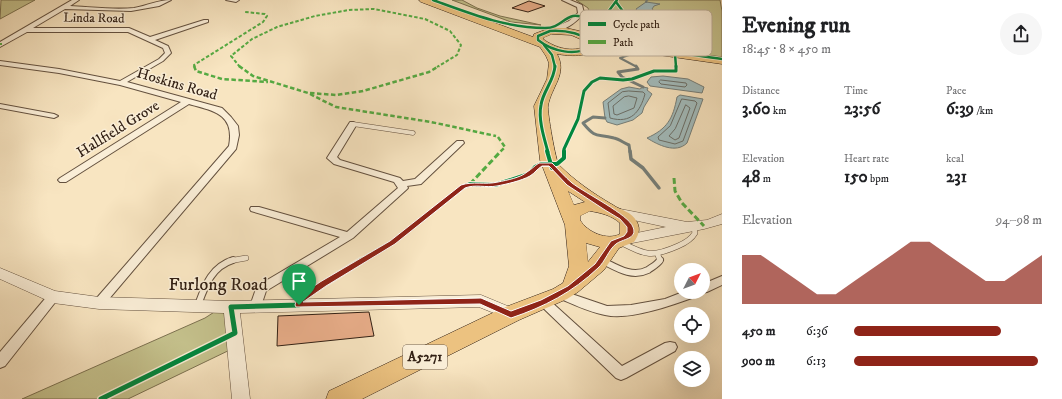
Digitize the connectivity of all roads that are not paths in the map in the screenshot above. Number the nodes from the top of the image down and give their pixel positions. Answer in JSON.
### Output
{"nodes":[{"id":1,"x":76,"y":0,"type":"edge"},
{"id":2,"x":168,"y":0,"type":"edge"},
{"id":3,"x":424,"y":0,"type":"edge"},
{"id":4,"x":565,"y":0,"type":"edge"},
{"id":5,"x":64,"y":7,"type":"junction"},
{"id":6,"x":581,"y":10,"type":"edge"},
{"id":7,"x":580,"y":14,"type":"edge"},
{"id":8,"x":576,"y":20,"type":"junction"},
{"id":9,"x":206,"y":21,"type":"dead end"},
{"id":10,"x":493,"y":24,"type":"junction"},
{"id":11,"x":27,"y":30,"type":"junction"},
{"id":12,"x":580,"y":31,"type":"edge"},
{"id":13,"x":548,"y":32,"type":"junction"},
{"id":14,"x":580,"y":34,"type":"edge"},
{"id":15,"x":151,"y":39,"type":"junction"},
{"id":16,"x":0,"y":45,"type":"edge"},
{"id":17,"x":542,"y":45,"type":"junction"},
{"id":18,"x":580,"y":50,"type":"edge"},
{"id":19,"x":580,"y":54,"type":"edge"},
{"id":20,"x":687,"y":56,"type":"edge"},
{"id":21,"x":722,"y":61,"type":"edge"},
{"id":22,"x":0,"y":63,"type":"edge"},
{"id":23,"x":553,"y":79,"type":"junction"},
{"id":24,"x":121,"y":83,"type":"junction"},
{"id":25,"x":188,"y":101,"type":"junction"},
{"id":26,"x":0,"y":106,"type":"edge"},
{"id":27,"x":54,"y":116,"type":"dead end"},
{"id":28,"x":353,"y":124,"type":"joint"},
{"id":29,"x":413,"y":133,"type":"dead end"},
{"id":30,"x":460,"y":143,"type":"dead end"},
{"id":31,"x":552,"y":168,"type":"junction"},
{"id":32,"x":63,"y":180,"type":"dead end"},
{"id":33,"x":400,"y":184,"type":"junction"},
{"id":34,"x":255,"y":209,"type":"dead end"},
{"id":35,"x":611,"y":210,"type":"junction"},
{"id":36,"x":722,"y":218,"type":"edge"},
{"id":37,"x":572,"y":223,"type":"junction"},
{"id":38,"x":690,"y":227,"type":"junction"},
{"id":39,"x":349,"y":236,"type":"junction"},
{"id":40,"x":618,"y":241,"type":"junction"},
{"id":41,"x":658,"y":255,"type":"junction"},
{"id":42,"x":246,"y":258,"type":"dead end"},
{"id":43,"x":601,"y":260,"type":"junction"},
{"id":44,"x":0,"y":273,"type":"edge"},
{"id":45,"x":722,"y":280,"type":"edge"},
{"id":46,"x":710,"y":286,"type":"edge"},
{"id":47,"x":558,"y":294,"type":"junction"},
{"id":48,"x":53,"y":297,"type":"junction"},
{"id":49,"x":677,"y":299,"type":"edge"},
{"id":50,"x":99,"y":302,"type":"junction"},
{"id":51,"x":198,"y":306,"type":"junction"},
{"id":52,"x":256,"y":306,"type":"junction"},
{"id":53,"x":231,"y":307,"type":"junction"},
{"id":54,"x":511,"y":314,"type":"junction"},
{"id":55,"x":670,"y":347,"type":"dead end"},
{"id":56,"x":0,"y":362,"type":"edge"},
{"id":57,"x":241,"y":399,"type":"edge"},
{"id":58,"x":338,"y":399,"type":"edge"}],
"edges":[{"from":1,"to":5,"type":"street"},
{"from":2,"to":5,"type":"street"},
{"from":3,"to":10,"type":"main road"},
{"from":4,"to":6,"type":"street"},
{"from":5,"to":11,"type":"street"},
{"from":7,"to":8,"type":"street"},
{"from":8,"to":12,"type":"street"},
{"from":8,"to":13,"type":"street"},
{"from":9,"to":15,"type":"street"},
{"from":10,"to":13,"type":"main road"},
{"from":10,"to":17,"type":"main road"},
{"from":11,"to":15,"type":"street","name":"Linda Road"},
{"from":11,"to":16,"type":"street"},
{"from":13,"to":14,"type":"main road"},
{"from":13,"to":17,"type":"main road"},
{"from":15,"to":24,"type":"street","name":"Linda Road"},
{"from":17,"to":18,"type":"main road"},
{"from":17,"to":23,"type":"main road"},
{"from":19,"to":23,"type":"main road"},
{"from":20,"to":21,"type":"main road"},
{"from":22,"to":24,"type":"street","name":"Hoskins Road"},
{"from":23,"to":31,"type":"main road"},
{"from":24,"to":25,"type":"street","name":"Hoskins Road"},
{"from":25,"to":32,"type":"street","name":"Hallfield Grove"},
{"from":25,"to":50,"type":"street","name":"Hoskins Road"},
{"from":26,"to":27,"type":"street"},
{"from":28,"to":29,"type":"lane"},
{"from":28,"to":33,"type":"street"},
{"from":30,"to":33,"type":"street"},
{"from":31,"to":35,"type":"main road"},
{"from":31,"to":37,"type":"main road"},
{"from":33,"to":39,"type":"street"},
{"from":34,"to":39,"type":"street"},
{"from":35,"to":37,"type":"main road"},
{"from":35,"to":38,"type":"street"},
{"from":35,"to":40,"type":"main road"},
{"from":36,"to":38,"type":"street"},
{"from":37,"to":40,"type":"main road"},
{"from":37,"to":47,"type":"main road"},
{"from":38,"to":40,"type":"street"},
{"from":38,"to":41,"type":"lane"},
{"from":39,"to":52,"type":"street"},
{"from":40,"to":41,"type":"lane"},
{"from":40,"to":43,"type":"main road","number":"A5271"},
{"from":41,"to":43,"type":"lane"},
{"from":42,"to":51,"type":"lane"},
{"from":43,"to":47,"type":"main road","number":"A5271"},
{"from":44,"to":48,"type":"street","name":"Furlong Road"},
{"from":45,"to":46,"type":"street"},
{"from":47,"to":49,"type":"street"},
{"from":47,"to":54,"type":"main road","number":"A5271"},
{"from":47,"to":55,"type":"street"},
{"from":48,"to":50,"type":"street","name":"Furlong Road"},
{"from":48,"to":56,"type":"street"},
{"from":50,"to":51,"type":"street","name":"Furlong Road"},
{"from":51,"to":53,"type":"street","name":"Furlong Road"},
{"from":52,"to":53,"type":"street","name":"Furlong Road"},
{"from":52,"to":54,"type":"street","name":"Furlong Road"},
{"from":53,"to":57,"type":"street"},
{"from":54,"to":58,"type":"main road","number":"A5271"}]}
